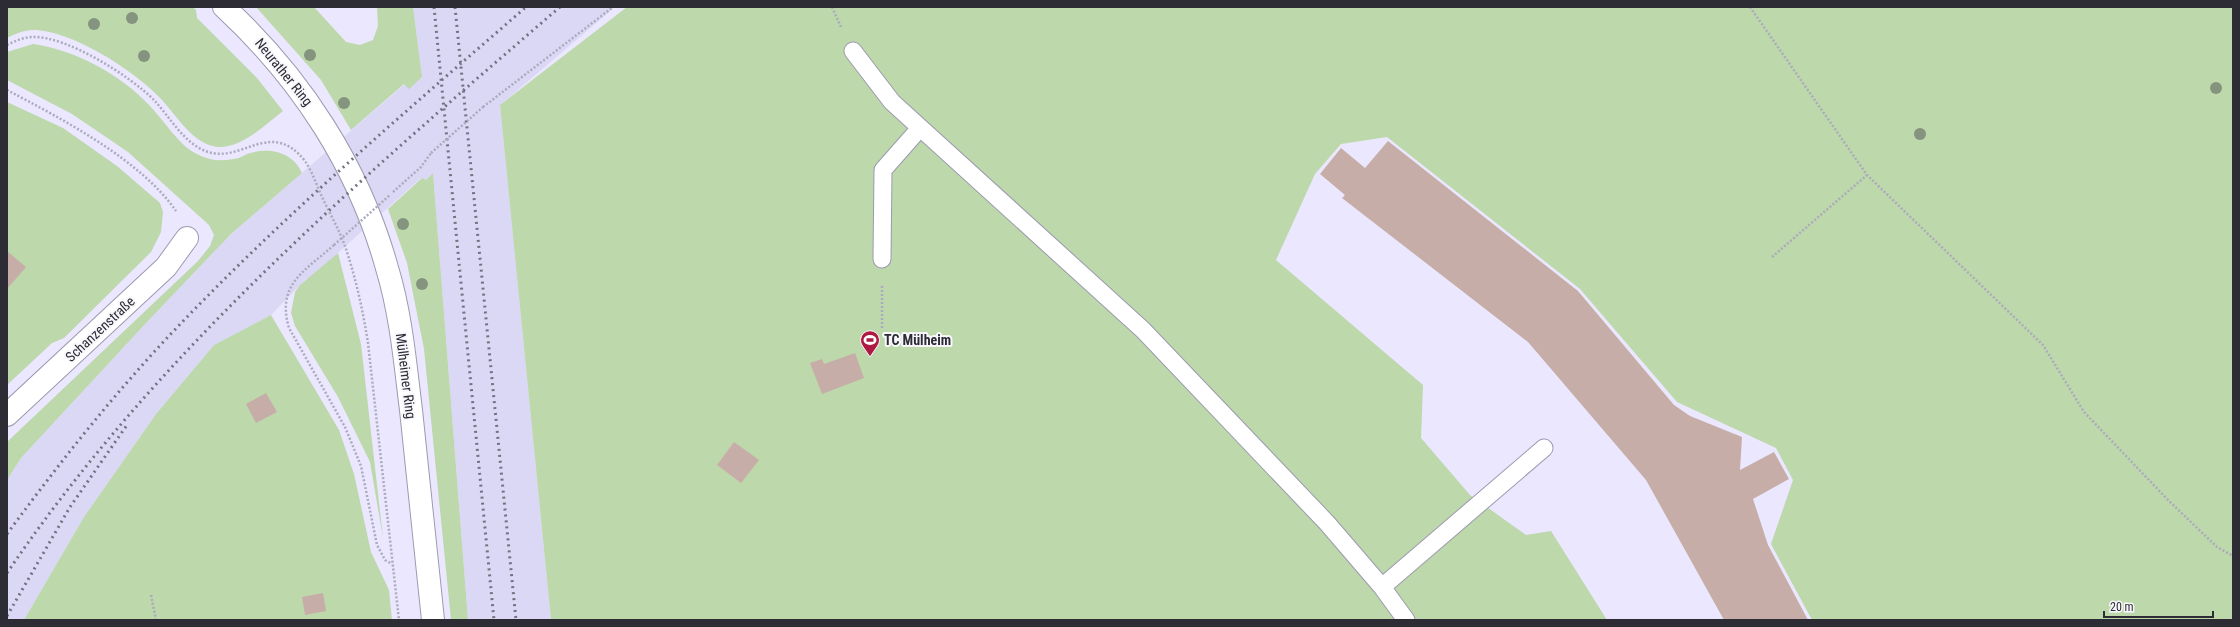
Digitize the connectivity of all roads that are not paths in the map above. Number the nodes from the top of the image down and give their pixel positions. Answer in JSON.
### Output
{"nodes":[{"id":1,"x":224,"y":7,"type":"edge"},
{"id":2,"x":853,"y":51,"type":"dead end"},
{"id":3,"x":920,"y":128,"type":"junction"},
{"id":4,"x":335,"y":143,"type":"joint"},
{"id":5,"x":187,"y":238,"type":"dead end"},
{"id":6,"x":882,"y":259,"type":"road end"},
{"id":7,"x":7,"y":414,"type":"edge"},
{"id":8,"x":1544,"y":448,"type":"dead end"},
{"id":9,"x":1382,"y":587,"type":"junction"},
{"id":10,"x":433,"y":620,"type":"edge"},
{"id":11,"x":1406,"y":620,"type":"edge"}],
"edges":[{"from":1,"to":4,"type":"street","name":"Neurather Ring"},
{"from":2,"to":3,"type":"lane"},
{"from":3,"to":6,"type":"lane"},
{"from":3,"to":9,"type":"lane"},
{"from":4,"to":10,"type":"street","name":"Mülheimer Ring"},
{"from":5,"to":7,"type":"street","name":"Schanzenstraße"},
{"from":8,"to":9,"type":"lane"},
{"from":9,"to":11,"type":"lane"}]}
